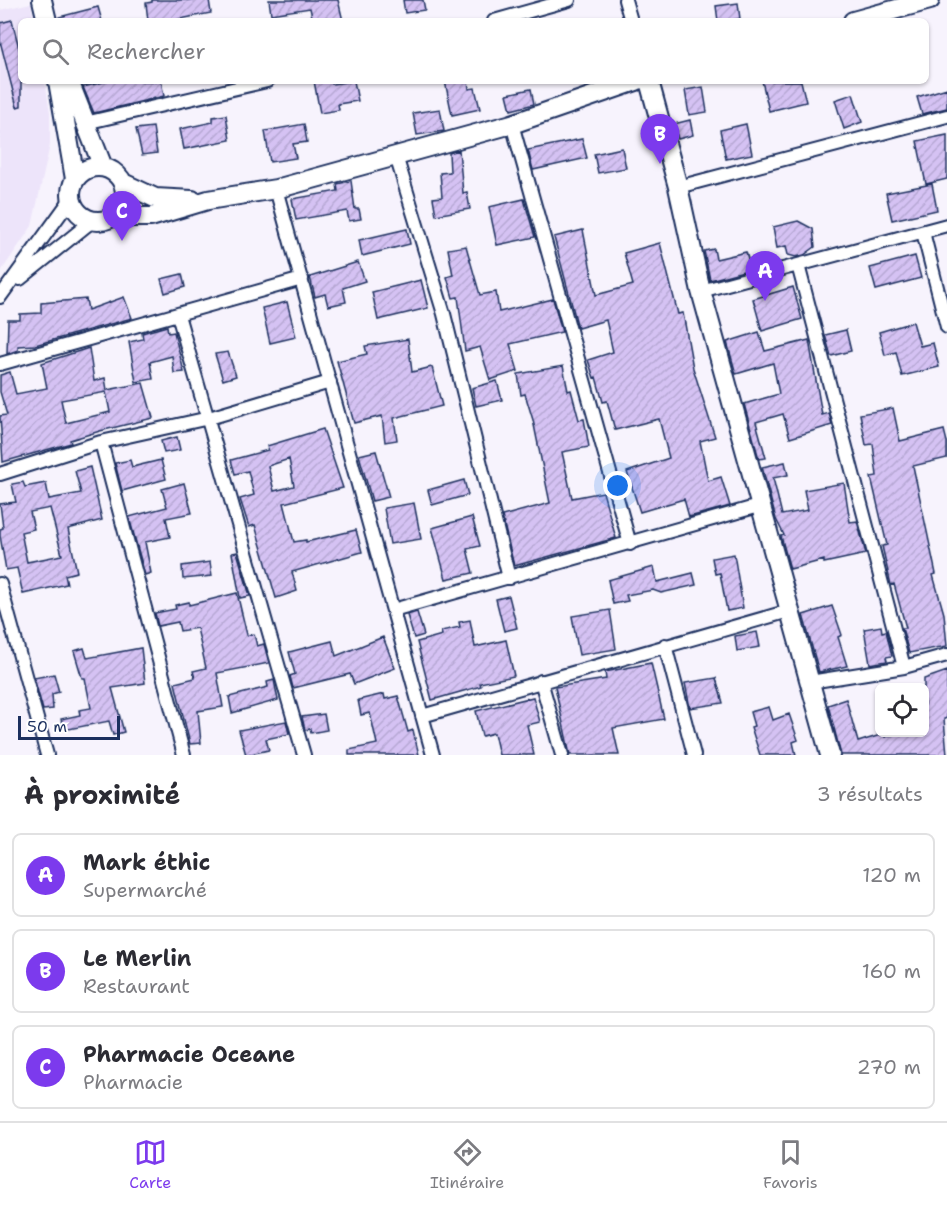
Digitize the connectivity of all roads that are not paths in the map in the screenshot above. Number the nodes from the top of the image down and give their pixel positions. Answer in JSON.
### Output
{"nodes":[{"id":1,"x":42,"y":0,"type":"edge"},
{"id":2,"x":569,"y":0,"type":"edge"},
{"id":3,"x":625,"y":0,"type":"edge"},
{"id":4,"x":930,"y":0,"type":"edge"},
{"id":5,"x":46,"y":18,"type":"edge"},
{"id":6,"x":505,"y":18,"type":"edge"},
{"id":7,"x":630,"y":18,"type":"edge"},
{"id":8,"x":864,"y":18,"type":"edge"},
{"id":9,"x":59,"y":84,"type":"edge"},
{"id":10,"x":70,"y":84,"type":"edge"},
{"id":11,"x":254,"y":84,"type":"edge"},
{"id":12,"x":627,"y":84,"type":"edge"},
{"id":13,"x":651,"y":84,"type":"edge"},
{"id":14,"x":947,"y":116,"type":"edge"},
{"id":15,"x":86,"y":123,"type":"junction"},
{"id":16,"x":512,"y":124,"type":"junction"},
{"id":17,"x":396,"y":156,"type":"junction"},
{"id":18,"x":103,"y":167,"type":"junction"},
{"id":19,"x":75,"y":178,"type":"junction"},
{"id":20,"x":123,"y":183,"type":"junction"},
{"id":21,"x":678,"y":187,"type":"junction"},
{"id":22,"x":276,"y":189,"type":"junction"},
{"id":23,"x":71,"y":199,"type":"junction"},
{"id":24,"x":208,"y":200,"type":"junction"},
{"id":25,"x":113,"y":217,"type":"junction"},
{"id":26,"x":92,"y":221,"type":"junction"},
{"id":27,"x":947,"y":225,"type":"edge"},
{"id":28,"x":923,"y":232,"type":"junction"},
{"id":29,"x":798,"y":265,"type":"junction"},
{"id":30,"x":302,"y":279,"type":"junction"},
{"id":31,"x":701,"y":291,"type":"junction"},
{"id":32,"x":4,"y":293,"type":"edge"},
{"id":33,"x":178,"y":315,"type":"junction"},
{"id":34,"x":947,"y":327,"type":"edge"},
{"id":35,"x":0,"y":364,"type":"edge"},
{"id":36,"x":330,"y":382,"type":"junction"},
{"id":37,"x":209,"y":418,"type":"junction"},
{"id":38,"x":101,"y":442,"type":"junction"},
{"id":39,"x":0,"y":474,"type":"edge"},
{"id":40,"x":762,"y":505,"type":"junction"},
{"id":41,"x":630,"y":544,"type":"junction"},
{"id":42,"x":509,"y":578,"type":"junction"},
{"id":43,"x":0,"y":584,"type":"edge"},
{"id":44,"x":393,"y":610,"type":"junction"},
{"id":45,"x":789,"y":611,"type":"junction"},
{"id":46,"x":665,"y":645,"type":"junction"},
{"id":47,"x":947,"y":655,"type":"edge"},
{"id":48,"x":903,"y":667,"type":"junction"},
{"id":49,"x":541,"y":681,"type":"junction"},
{"id":50,"x":810,"y":682,"type":"junction"},
{"id":51,"x":423,"y":716,"type":"junction"},
{"id":52,"x":47,"y":755,"type":"edge"},
{"id":53,"x":184,"y":755,"type":"edge"},
{"id":54,"x":304,"y":755,"type":"edge"},
{"id":55,"x":433,"y":755,"type":"edge"},
{"id":56,"x":562,"y":755,"type":"edge"},
{"id":57,"x":694,"y":755,"type":"edge"},
{"id":58,"x":830,"y":755,"type":"edge"}],
"edges":[{"from":1,"to":5,"type":"main road"},
{"from":2,"to":6,"type":"street"},
{"from":3,"to":7,"type":"street"},
{"from":4,"to":8,"type":"main road"},
{"from":9,"to":19,"type":"main road"},
{"from":10,"to":15,"type":"main road"},
{"from":11,"to":15,"type":"street"},
{"from":12,"to":16,"type":"main road"},
{"from":13,"to":21,"type":"main road"},
{"from":14,"to":21,"type":"street"},
{"from":15,"to":18,"type":"main road"},
{"from":16,"to":17,"type":"main road"},
{"from":16,"to":41,"type":"street"},
{"from":17,"to":22,"type":"main road"},
{"from":17,"to":42,"type":"street"},
{"from":18,"to":19,"type":"main road"},
{"from":18,"to":20,"type":"main road"},
{"from":19,"to":23,"type":"main road"},
{"from":20,"to":24,"type":"main road"},
{"from":20,"to":25,"type":"main road"},
{"from":21,"to":31,"type":"main road"},
{"from":22,"to":24,"type":"main road"},
{"from":22,"to":30,"type":"street"},
{"from":23,"to":26,"type":"main road"},
{"from":23,"to":32,"type":"street"},
{"from":24,"to":25,"type":"main road"},
{"from":25,"to":26,"type":"main road"},
{"from":26,"to":32,"type":"street"},
{"from":27,"to":28,"type":"street"},
{"from":28,"to":29,"type":"street"},
{"from":28,"to":34,"type":"street"},
{"from":29,"to":31,"type":"street"},
{"from":29,"to":48,"type":"street"},
{"from":30,"to":33,"type":"street"},
{"from":30,"to":36,"type":"street"},
{"from":31,"to":40,"type":"main road"},
{"from":33,"to":35,"type":"street"},
{"from":33,"to":37,"type":"street"},
{"from":36,"to":37,"type":"street"},
{"from":36,"to":44,"type":"street"},
{"from":37,"to":38,"type":"street"},
{"from":37,"to":54,"type":"street"},
{"from":38,"to":39,"type":"street"},
{"from":38,"to":53,"type":"street"},
{"from":40,"to":41,"type":"street"},
{"from":40,"to":45,"type":"main road"},
{"from":41,"to":42,"type":"street"},
{"from":42,"to":44,"type":"street"},
{"from":43,"to":52,"type":"street"},
{"from":44,"to":51,"type":"street"},
{"from":45,"to":46,"type":"street"},
{"from":45,"to":50,"type":"main road"},
{"from":46,"to":49,"type":"street"},
{"from":46,"to":57,"type":"street"},
{"from":47,"to":48,"type":"street"},
{"from":48,"to":50,"type":"street"},
{"from":49,"to":51,"type":"street"},
{"from":49,"to":56,"type":"street"},
{"from":50,"to":58,"type":"main road"},
{"from":51,"to":55,"type":"street"}]}
